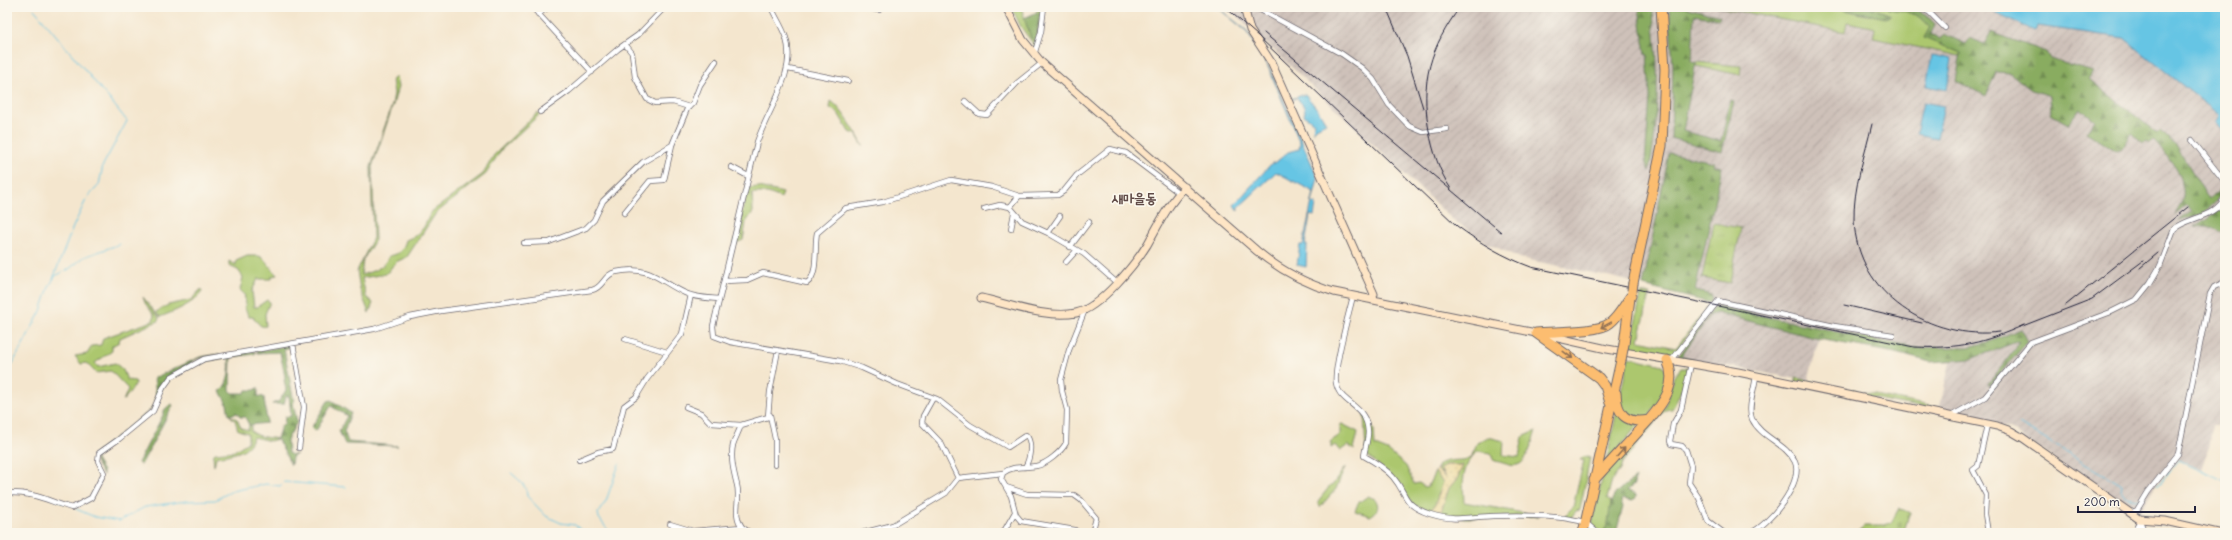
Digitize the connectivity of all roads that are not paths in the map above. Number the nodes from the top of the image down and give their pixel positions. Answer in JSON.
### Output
{"nodes":[{"id":1,"x":532,"y":7,"type":"edge"},
{"id":2,"x":548,"y":7,"type":"edge"},
{"id":3,"x":665,"y":7,"type":"edge"},
{"id":4,"x":771,"y":7,"type":"edge"},
{"id":5,"x":860,"y":7,"type":"edge"},
{"id":6,"x":879,"y":7,"type":"edge"},
{"id":7,"x":1006,"y":7,"type":"edge"},
{"id":8,"x":1044,"y":7,"type":"edge"},
{"id":9,"x":1244,"y":7,"type":"edge"},
{"id":10,"x":1255,"y":7,"type":"edge"},
{"id":11,"x":1661,"y":7,"type":"edge"},
{"id":12,"x":1916,"y":7,"type":"edge"},
{"id":13,"x":538,"y":14,"type":"junction"},
{"id":14,"x":1945,"y":28,"type":"dead end"},
{"id":15,"x":626,"y":44,"type":"junction"},
{"id":16,"x":1034,"y":55,"type":"junction"},
{"id":17,"x":716,"y":61,"type":"dead end"},
{"id":18,"x":1042,"y":63,"type":"junction"},
{"id":19,"x":788,"y":68,"type":"junction"},
{"id":20,"x":592,"y":72,"type":"junction"},
{"id":21,"x":848,"y":81,"type":"dead end"},
{"id":22,"x":965,"y":101,"type":"dead end"},
{"id":23,"x":689,"y":107,"type":"junction"},
{"id":24,"x":540,"y":112,"type":"dead end"},
{"id":25,"x":1447,"y":129,"type":"dead end"},
{"id":26,"x":2192,"y":140,"type":"dead end"},
{"id":27,"x":672,"y":145,"type":"junction"},
{"id":28,"x":731,"y":167,"type":"dead end"},
{"id":29,"x":748,"y":176,"type":"junction"},
{"id":30,"x":2225,"y":182,"type":"edge"},
{"id":31,"x":1185,"y":187,"type":"junction"},
{"id":32,"x":1179,"y":193,"type":"junction"},
{"id":33,"x":1019,"y":196,"type":"junction"},
{"id":34,"x":2225,"y":197,"type":"edge"},
{"id":35,"x":1010,"y":207,"type":"junction"},
{"id":36,"x":984,"y":209,"type":"dead end"},
{"id":37,"x":624,"y":213,"type":"dead end"},
{"id":38,"x":1014,"y":213,"type":"junction"},
{"id":39,"x":1060,"y":216,"type":"dead end"},
{"id":40,"x":1089,"y":222,"type":"dead end"},
{"id":41,"x":1011,"y":229,"type":"dead end"},
{"id":42,"x":1048,"y":233,"type":"junction"},
{"id":43,"x":524,"y":243,"type":"dead end"},
{"id":44,"x":1070,"y":247,"type":"junction"},
{"id":45,"x":1077,"y":250,"type":"junction"},
{"id":46,"x":1066,"y":262,"type":"dead end"},
{"id":47,"x":724,"y":280,"type":"junction"},
{"id":48,"x":2225,"y":282,"type":"edge"},
{"id":49,"x":1117,"y":283,"type":"junction"},
{"id":50,"x":1632,"y":290,"type":"junction"},
{"id":51,"x":691,"y":295,"type":"junction"},
{"id":52,"x":1354,"y":296,"type":"junction"},
{"id":53,"x":981,"y":298,"type":"dead end"},
{"id":54,"x":719,"y":299,"type":"junction"},
{"id":55,"x":1372,"y":300,"type":"junction"},
{"id":56,"x":1085,"y":310,"type":"junction"},
{"id":57,"x":1536,"y":332,"type":"junction"},
{"id":58,"x":1893,"y":335,"type":"dead end"},
{"id":59,"x":625,"y":339,"type":"dead end"},
{"id":60,"x":293,"y":344,"type":"junction"},
{"id":61,"x":778,"y":350,"type":"junction"},
{"id":62,"x":667,"y":352,"type":"junction"},
{"id":63,"x":1669,"y":360,"type":"junction"},
{"id":64,"x":1691,"y":364,"type":"junction"},
{"id":65,"x":1756,"y":376,"type":"junction"},
{"id":66,"x":1616,"y":381,"type":"junction"},
{"id":67,"x":933,"y":398,"type":"junction"},
{"id":68,"x":1610,"y":403,"type":"junction"},
{"id":69,"x":686,"y":407,"type":"dead end"},
{"id":70,"x":770,"y":415,"type":"junction"},
{"id":71,"x":1947,"y":418,"type":"junction"},
{"id":72,"x":1649,"y":420,"type":"junction"},
{"id":73,"x":741,"y":425,"type":"junction"},
{"id":74,"x":1987,"y":425,"type":"junction"},
{"id":75,"x":299,"y":448,"type":"dead end"},
{"id":76,"x":579,"y":460,"type":"dead end"},
{"id":77,"x":776,"y":466,"type":"dead end"},
{"id":78,"x":1025,"y":467,"type":"junction"},
{"id":79,"x":1003,"y":473,"type":"junction"},
{"id":80,"x":958,"y":478,"type":"junction"},
{"id":81,"x":1594,"y":480,"type":"junction"},
{"id":82,"x":1004,"y":486,"type":"junction"},
{"id":83,"x":7,"y":493,"type":"edge"},
{"id":84,"x":1015,"y":512,"type":"junction"},
{"id":85,"x":2132,"y":512,"type":"junction"},
{"id":86,"x":2140,"y":520,"type":"junction"},
{"id":87,"x":1585,"y":523,"type":"junction"},
{"id":88,"x":670,"y":524,"type":"dead end"},
{"id":89,"x":742,"y":527,"type":"junction"},
{"id":90,"x":1593,"y":531,"type":"edge"},
{"id":91,"x":750,"y":533,"type":"edge"},
{"id":92,"x":862,"y":533,"type":"edge"},
{"id":93,"x":1003,"y":533,"type":"edge"},
{"id":94,"x":1078,"y":533,"type":"edge"},
{"id":95,"x":1092,"y":533,"type":"edge"},
{"id":96,"x":1583,"y":533,"type":"edge"},
{"id":97,"x":1598,"y":533,"type":"edge"},
{"id":98,"x":1724,"y":533,"type":"edge"},
{"id":99,"x":1750,"y":533,"type":"edge"},
{"id":100,"x":1988,"y":533,"type":"edge"},
{"id":101,"x":2134,"y":533,"type":"edge"},
{"id":102,"x":2145,"y":533,"type":"edge"},
{"id":103,"x":2218,"y":533,"type":"edge"}],
"edges":[{"from":1,"to":13,"type":"street"},
{"from":2,"to":13,"type":"street"},
{"from":3,"to":15,"type":"street"},
{"from":4,"to":19,"type":"street"},
{"from":5,"to":6,"type":"street"},
{"from":7,"to":16,"type":"street"},
{"from":8,"to":16,"type":"street"},
{"from":9,"to":55,"type":"street"},
{"from":10,"to":25,"type":"street"},
{"from":11,"to":50,"type":"highway"},
{"from":12,"to":14,"type":"street"},
{"from":13,"to":20,"type":"street"},
{"from":15,"to":20,"type":"street"},
{"from":15,"to":23,"type":"street"},
{"from":16,"to":18,"type":"street"},
{"from":17,"to":23,"type":"street"},
{"from":18,"to":22,"type":"street"},
{"from":18,"to":31,"type":"street"},
{"from":19,"to":21,"type":"street"},
{"from":19,"to":29,"type":"street"},
{"from":20,"to":24,"type":"street"},
{"from":23,"to":27,"type":"street"},
{"from":26,"to":30,"type":"street"},
{"from":27,"to":37,"type":"street"},
{"from":27,"to":43,"type":"street"},
{"from":28,"to":29,"type":"street"},
{"from":29,"to":47,"type":"street"},
{"from":31,"to":32,"type":"street"},
{"from":31,"to":52,"type":"street"},
{"from":32,"to":33,"type":"street"},
{"from":32,"to":49,"type":"street"},
{"from":33,"to":35,"type":"street"},
{"from":33,"to":47,"type":"street"},
{"from":34,"to":71,"type":"street"},
{"from":35,"to":36,"type":"street"},
{"from":35,"to":38,"type":"street"},
{"from":38,"to":41,"type":"street"},
{"from":38,"to":42,"type":"street"},
{"from":39,"to":42,"type":"street"},
{"from":40,"to":44,"type":"street"},
{"from":42,"to":44,"type":"street"},
{"from":44,"to":45,"type":"street"},
{"from":45,"to":46,"type":"street"},
{"from":45,"to":49,"type":"street"},
{"from":47,"to":54,"type":"street"},
{"from":48,"to":85,"type":"street"},
{"from":49,"to":56,"type":"street"},
{"from":50,"to":57,"type":"highway","one_way":true},
{"from":50,"to":66,"type":"highway","bridge":true},
{"from":51,"to":54,"type":"street"},
{"from":51,"to":60,"type":"street"},
{"from":51,"to":62,"type":"street"},
{"from":52,"to":55,"type":"street"},
{"from":52,"to":87,"type":"street"},
{"from":53,"to":56,"type":"street"},
{"from":54,"to":61,"type":"street"},
{"from":55,"to":57,"type":"street"},
{"from":56,"to":78,"type":"street"},
{"from":57,"to":63,"type":"street"},
{"from":57,"to":68,"type":"highway","one_way":true},
{"from":58,"to":63,"type":"street"},
{"from":59,"to":62,"type":"street"},
{"from":60,"to":75,"type":"street"},
{"from":60,"to":83,"type":"street"},
{"from":61,"to":67,"type":"street"},
{"from":61,"to":70,"type":"street"},
{"from":62,"to":76,"type":"street"},
{"from":63,"to":64,"type":"street"},
{"from":63,"to":72,"type":"highway"},
{"from":64,"to":65,"type":"street"},
{"from":64,"to":98,"type":"street"},
{"from":65,"to":71,"type":"street"},
{"from":65,"to":99,"type":"street"},
{"from":66,"to":68,"type":"highway"},
{"from":66,"to":72,"type":"highway"},
{"from":67,"to":78,"type":"street"},
{"from":67,"to":80,"type":"street"},
{"from":68,"to":81,"type":"highway"},
{"from":69,"to":73,"type":"street"},
{"from":70,"to":73,"type":"street"},
{"from":70,"to":77,"type":"street"},
{"from":71,"to":74,"type":"street"},
{"from":81,"to":72,"type":"highway","one_way":true},
{"from":73,"to":89,"type":"street"},
{"from":74,"to":85,"type":"street"},
{"from":74,"to":100,"type":"street"},
{"from":78,"to":79,"type":"street"},
{"from":79,"to":80,"type":"street"},
{"from":79,"to":82,"type":"street"},
{"from":80,"to":92,"type":"street"},
{"from":81,"to":87,"type":"highway"},
{"from":82,"to":84,"type":"street"},
{"from":82,"to":95,"type":"street"},
{"from":84,"to":93,"type":"street"},
{"from":84,"to":94,"type":"street"},
{"from":85,"to":86,"type":"street"},
{"from":86,"to":101,"type":"street"},
{"from":86,"to":102,"type":"street"},
{"from":86,"to":103,"type":"street"},
{"from":87,"to":90,"type":"street"},
{"from":87,"to":96,"type":"highway"},
{"from":88,"to":89,"type":"street"},
{"from":89,"to":91,"type":"street"},
{"from":90,"to":97,"type":"street"}]}
